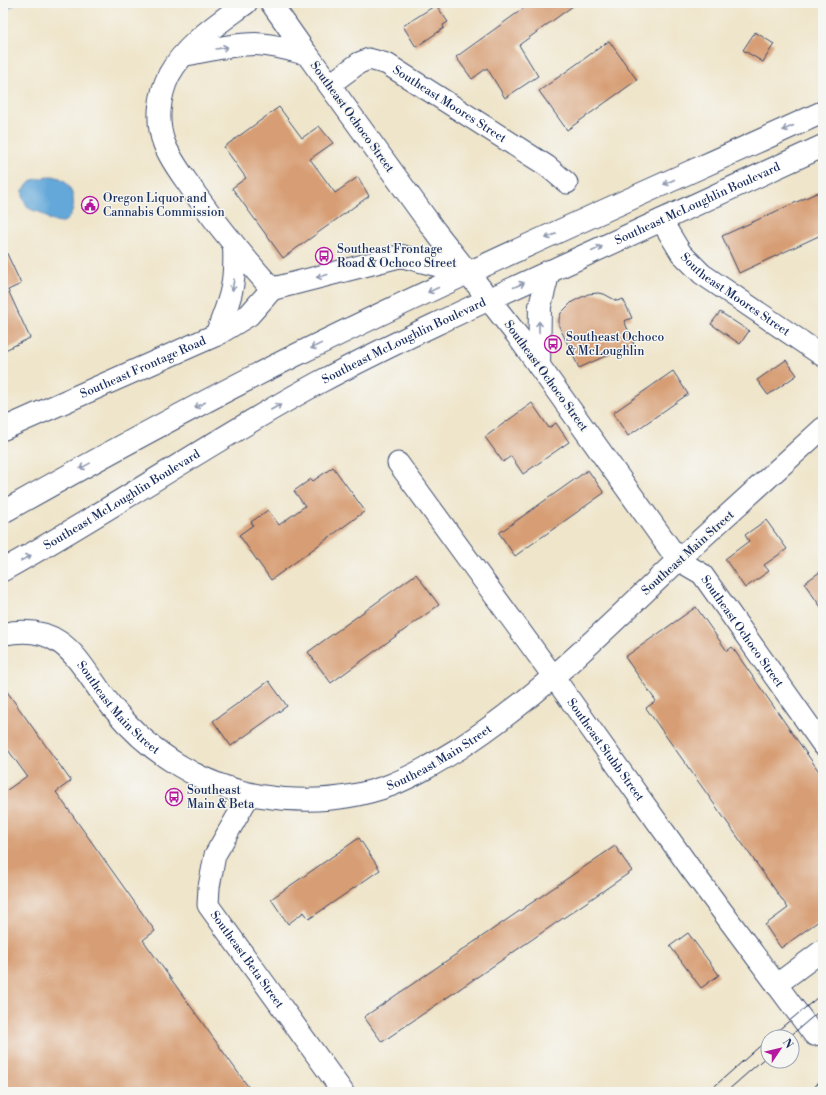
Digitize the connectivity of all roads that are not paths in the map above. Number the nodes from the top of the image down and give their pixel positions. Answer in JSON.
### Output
{"nodes":[{"id":1,"x":246,"y":3,"type":"edge"},
{"id":2,"x":271,"y":3,"type":"edge"},
{"id":3,"x":307,"y":54,"type":"junction"},
{"id":4,"x":184,"y":55,"type":"junction"},
{"id":5,"x":329,"y":85,"type":"junction"},
{"id":6,"x":823,"y":112,"type":"edge"},
{"id":7,"x":823,"y":146,"type":"edge"},
{"id":8,"x":567,"y":183,"type":"dead end"},
{"id":9,"x":661,"y":220,"type":"junction"},
{"id":10,"x":234,"y":246,"type":"junction"},
{"id":11,"x":549,"y":271,"type":"junction"},
{"id":12,"x":468,"y":273,"type":"junction"},
{"id":13,"x":272,"y":289,"type":"junction"},
{"id":14,"x":489,"y":298,"type":"junction"},
{"id":15,"x":216,"y":336,"type":"junction"},
{"id":16,"x":823,"y":356,"type":"edge"},
{"id":17,"x":539,"y":366,"type":"junction"},
{"id":18,"x":823,"y":428,"type":"edge"},
{"id":19,"x":3,"y":429,"type":"edge"},
{"id":20,"x":398,"y":463,"type":"dead end"},
{"id":21,"x":3,"y":512,"type":"edge"},
{"id":22,"x":678,"y":560,"type":"junction"},
{"id":23,"x":3,"y":570,"type":"edge"},
{"id":24,"x":3,"y":634,"type":"edge"},
{"id":25,"x":553,"y":676,"type":"junction"},
{"id":26,"x":823,"y":745,"type":"edge"},
{"id":27,"x":250,"y":794,"type":"junction"},
{"id":28,"x":823,"y":950,"type":"edge"},
{"id":29,"x":776,"y":985,"type":"junction"},
{"id":30,"x":814,"y":1035,"type":"dead end"},
{"id":31,"x":343,"y":1092,"type":"edge"}],
"edges":[{"from":1,"to":4,"type":"main road"},
{"from":2,"to":3,"type":"street","name":"Southeast Ochoco Street"},
{"from":4,"to":3,"type":"main road","one_way":true},
{"from":3,"to":5,"type":"main road","name":"Southeast Ochoco Street"},
{"from":4,"to":10,"type":"main road"},
{"from":5,"to":8,"type":"street","name":"Southeast Moores Street"},
{"from":5,"to":12,"type":"main road","name":"Southeast Ochoco Street"},
{"from":6,"to":12,"type":"main road","one_way":true},
{"from":7,"to":9,"type":"main road","name":"Southeast McLoughlin Boulevard"},
{"from":11,"to":9,"type":"main road","name":"Southeast McLoughlin Boulevard","one_way":true},
{"from":9,"to":16,"type":"street","name":"Southeast Moores Street"},
{"from":10,"to":13,"type":"main road"},
{"from":10,"to":15,"type":"main road","one_way":true},
{"from":14,"to":11,"type":"main road","name":"Southeast McLoughlin Boulevard","one_way":true},
{"from":17,"to":11,"type":"main road","one_way":true},
{"from":12,"to":13,"type":"main road","one_way":true},
{"from":12,"to":14,"type":"main road","name":"Southeast Ochoco Street"},
{"from":12,"to":21,"type":"main road","one_way":true},
{"from":13,"to":15,"type":"main road","name":"Southeast Frontage Road"},
{"from":14,"to":17,"type":"main road","name":"Southeast Ochoco Street"},
{"from":23,"to":14,"type":"main road","name":"Southeast McLoughlin Boulevard","one_way":true},
{"from":15,"to":19,"type":"main road","name":"Southeast Frontage Road"},
{"from":17,"to":22,"type":"main road","name":"Southeast Ochoco Street"},
{"from":18,"to":22,"type":"street","name":"Southeast Main Street"},
{"from":20,"to":25,"type":"street","name":"Southeast Stubb Street"},
{"from":22,"to":25,"type":"main road","name":"Southeast Main Street"},
{"from":22,"to":26,"type":"street","name":"Southeast Ochoco Street"},
{"from":24,"to":27,"type":"main road","name":"Southeast Main Street"},
{"from":25,"to":27,"type":"main road","name":"Southeast Main Street"},
{"from":25,"to":29,"type":"street","name":"Southeast Stubb Street"},
{"from":27,"to":31,"type":"street","name":"Southeast Beta Street"},
{"from":28,"to":29,"type":"street"},
{"from":29,"to":30,"type":"street","name":"Southeast Stubb Street"}]}
